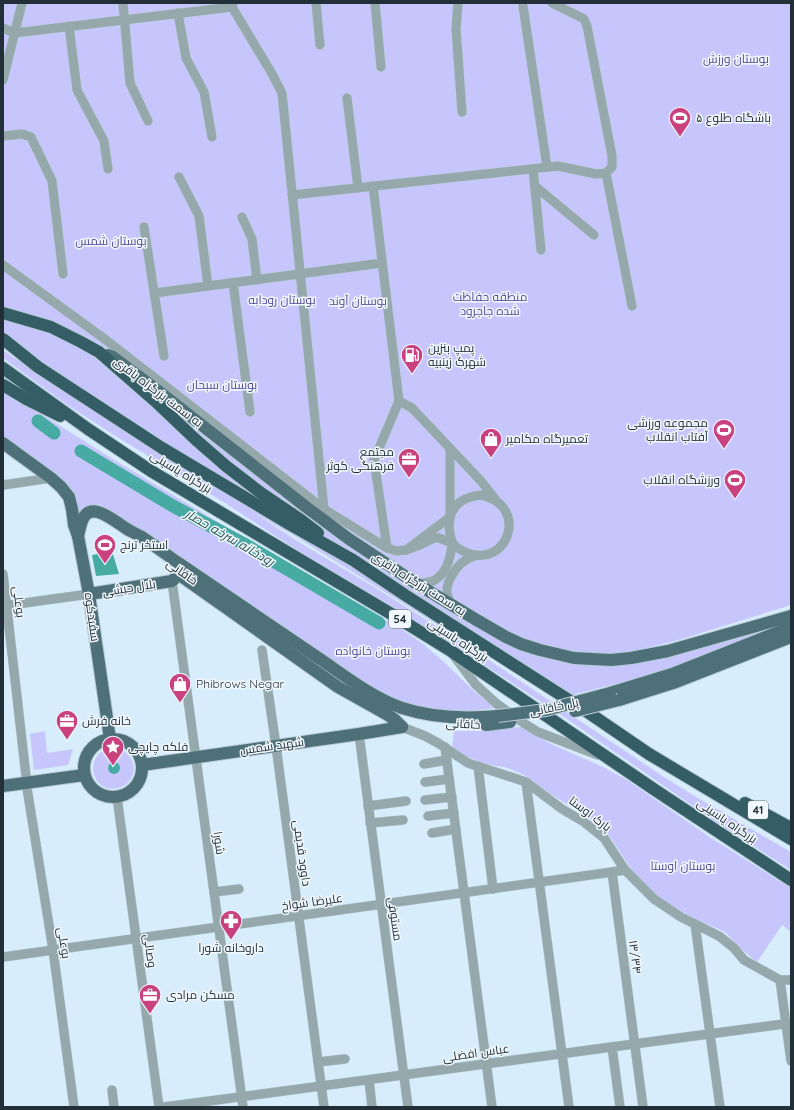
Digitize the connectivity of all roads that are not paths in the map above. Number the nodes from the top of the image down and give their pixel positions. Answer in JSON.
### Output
{"nodes":[{"id":1,"x":22,"y":3,"type":"edge"},
{"id":2,"x":123,"y":3,"type":"edge"},
{"id":3,"x":316,"y":3,"type":"edge"},
{"id":4,"x":375,"y":3,"type":"edge"},
{"id":5,"x":458,"y":3,"type":"edge"},
{"id":6,"x":552,"y":3,"type":"edge"},
{"id":7,"x":522,"y":4,"type":"edge"},
{"id":8,"x":233,"y":5,"type":"edge"},
{"id":9,"x":178,"y":13,"type":"junction"},
{"id":10,"x":125,"y":19,"type":"junction"},
{"id":11,"x":69,"y":26,"type":"junction"},
{"id":12,"x":3,"y":28,"type":"edge"},
{"id":13,"x":15,"y":33,"type":"junction"},
{"id":14,"x":320,"y":45,"type":"dead end"},
{"id":15,"x":381,"y":67,"type":"dead end"},
{"id":16,"x":3,"y":80,"type":"edge"},
{"id":17,"x":347,"y":98,"type":"dead end"},
{"id":18,"x":462,"y":112,"type":"dead end"},
{"id":19,"x":148,"y":121,"type":"dead end"},
{"id":20,"x":3,"y":136,"type":"edge"},
{"id":21,"x":212,"y":137,"type":"dead end"},
{"id":22,"x":547,"y":167,"type":"junction"},
{"id":23,"x":108,"y":169,"type":"dead end"},
{"id":24,"x":533,"y":169,"type":"junction"},
{"id":25,"x":606,"y":174,"type":"junction"},
{"id":26,"x":179,"y":177,"type":"dead end"},
{"id":27,"x":373,"y":186,"type":"junction"},
{"id":28,"x":535,"y":186,"type":"junction"},
{"id":29,"x":358,"y":188,"type":"junction"},
{"id":30,"x":292,"y":195,"type":"junction"},
{"id":31,"x":242,"y":218,"type":"dead end"},
{"id":32,"x":144,"y":227,"type":"dead end"},
{"id":33,"x":594,"y":235,"type":"dead end"},
{"id":34,"x":541,"y":250,"type":"dead end"},
{"id":35,"x":382,"y":263,"type":"junction"},
{"id":36,"x":3,"y":265,"type":"edge"},
{"id":37,"x":63,"y":274,"type":"dead end"},
{"id":38,"x":300,"y":274,"type":"junction"},
{"id":39,"x":257,"y":280,"type":"junction"},
{"id":40,"x":233,"y":283,"type":"junction"},
{"id":41,"x":208,"y":286,"type":"junction"},
{"id":42,"x":155,"y":293,"type":"junction"},
{"id":43,"x":632,"y":306,"type":"dead end"},
{"id":44,"x":3,"y":313,"type":"edge"},
{"id":45,"x":3,"y":339,"type":"edge"},
{"id":46,"x":99,"y":352,"type":"junction"},
{"id":47,"x":164,"y":356,"type":"dead end"},
{"id":48,"x":3,"y":368,"type":"edge"},
{"id":49,"x":3,"y":385,"type":"edge"},
{"id":50,"x":399,"y":401,"type":"junction"},
{"id":51,"x":250,"y":412,"type":"dead end"},
{"id":52,"x":88,"y":429,"type":"junction"},
{"id":53,"x":3,"y":443,"type":"edge"},
{"id":54,"x":450,"y":449,"type":"junction"},
{"id":55,"x":51,"y":478,"type":"junction"},
{"id":56,"x":3,"y":485,"type":"edge"},
{"id":57,"x":496,"y":500,"type":"junction"},
{"id":58,"x":324,"y":509,"type":"junction"},
{"id":59,"x":450,"y":517,"type":"junction"},
{"id":60,"x":129,"y":530,"type":"junction"},
{"id":61,"x":78,"y":536,"type":"junction"},
{"id":62,"x":452,"y":543,"type":"junction"},
{"id":63,"x":387,"y":548,"type":"junction"},
{"id":64,"x":406,"y":550,"type":"junction"},
{"id":65,"x":479,"y":555,"type":"junction"},
{"id":66,"x":353,"y":560,"type":"junction"},
{"id":67,"x":181,"y":572,"type":"junction"},
{"id":68,"x":3,"y":574,"type":"edge"},
{"id":69,"x":172,"y":581,"type":"junction"},
{"id":70,"x":417,"y":584,"type":"junction"},
{"id":71,"x":89,"y":594,"type":"junction"},
{"id":72,"x":451,"y":604,"type":"junction"},
{"id":73,"x":5,"y":606,"type":"edge"},
{"id":74,"x":791,"y":616,"type":"edge"},
{"id":75,"x":791,"y":627,"type":"edge"},
{"id":76,"x":791,"y":637,"type":"edge"},
{"id":77,"x":262,"y":650,"type":"dead end"},
{"id":78,"x":451,"y":651,"type":"junction"},
{"id":79,"x":614,"y":697,"type":"junction"},
{"id":80,"x":498,"y":716,"type":"joint"},
{"id":81,"x":510,"y":722,"type":"joint"},
{"id":82,"x":402,"y":727,"type":"junction"},
{"id":83,"x":359,"y":734,"type":"junction"},
{"id":84,"x":110,"y":739,"type":"junction"},
{"id":85,"x":276,"y":746,"type":"junction"},
{"id":86,"x":445,"y":747,"type":"junction"},
{"id":87,"x":195,"y":757,"type":"junction"},
{"id":88,"x":447,"y":760,"type":"junction"},
{"id":89,"x":613,"y":761,"type":"junction"},
{"id":90,"x":424,"y":764,"type":"dead end"},
{"id":91,"x":142,"y":765,"type":"junction"},
{"id":92,"x":478,"y":766,"type":"junction"},
{"id":93,"x":83,"y":772,"type":"junction"},
{"id":94,"x":3,"y":779,"type":"edge"},
{"id":95,"x":26,"y":779,"type":"junction"},
{"id":96,"x":449,"y":779,"type":"junction"},
{"id":97,"x":425,"y":782,"type":"dead end"},
{"id":98,"x":526,"y":782,"type":"junction"},
{"id":99,"x":3,"y":786,"type":"edge"},
{"id":100,"x":452,"y":796,"type":"junction"},
{"id":101,"x":117,"y":797,"type":"junction"},
{"id":102,"x":723,"y":798,"type":"junction"},
{"id":103,"x":425,"y":800,"type":"dead end"},
{"id":104,"x":406,"y":801,"type":"dead end"},
{"id":105,"x":368,"y":806,"type":"junction"},
{"id":106,"x":454,"y":813,"type":"junction"},
{"id":107,"x":428,"y":816,"type":"dead end"},
{"id":108,"x":403,"y":820,"type":"dead end"},
{"id":109,"x":370,"y":823,"type":"junction"},
{"id":110,"x":791,"y":828,"type":"edge"},
{"id":111,"x":456,"y":829,"type":"junction"},
{"id":112,"x":432,"y":833,"type":"dead end"},
{"id":113,"x":791,"y":839,"type":"edge"},
{"id":114,"x":625,"y":870,"type":"junction"},
{"id":115,"x":612,"y":872,"type":"junction"},
{"id":116,"x":791,"y":880,"type":"edge"},
{"id":117,"x":539,"y":882,"type":"junction"},
{"id":118,"x":240,"y":889,"type":"dead end"},
{"id":119,"x":493,"y":889,"type":"junction"},
{"id":120,"x":214,"y":892,"type":"junction"},
{"id":121,"x":464,"y":893,"type":"junction"},
{"id":122,"x":381,"y":904,"type":"junction"},
{"id":123,"x":298,"y":916,"type":"junction"},
{"id":124,"x":695,"y":924,"type":"junction"},
{"id":125,"x":218,"y":927,"type":"junction"},
{"id":126,"x":136,"y":938,"type":"junction"},
{"id":127,"x":53,"y":950,"type":"junction"},
{"id":128,"x":3,"y":957,"type":"edge"},
{"id":129,"x":780,"y":980,"type":"junction"},
{"id":130,"x":791,"y":980,"type":"edge"},
{"id":131,"x":788,"y":1023,"type":"edge"},
{"id":132,"x":710,"y":1034,"type":"junction"},
{"id":133,"x":635,"y":1044,"type":"junction"},
{"id":134,"x":612,"y":1047,"type":"junction"},
{"id":135,"x":562,"y":1054,"type":"junction"},
{"id":136,"x":345,"y":1059,"type":"dead end"},
{"id":137,"x":791,"y":1061,"type":"edge"},
{"id":138,"x":318,"y":1062,"type":"junction"},
{"id":139,"x":486,"y":1064,"type":"junction"},
{"id":140,"x":404,"y":1075,"type":"junction"},
{"id":141,"x":369,"y":1080,"type":"junction"},
{"id":142,"x":321,"y":1086,"type":"junction"},
{"id":143,"x":112,"y":1090,"type":"dead end"},
{"id":144,"x":241,"y":1097,"type":"junction"},
{"id":145,"x":74,"y":1107,"type":"edge"},
{"id":146,"x":114,"y":1107,"type":"edge"},
{"id":147,"x":159,"y":1107,"type":"edge"},
{"id":148,"x":164,"y":1107,"type":"edge"},
{"id":149,"x":243,"y":1107,"type":"edge"},
{"id":150,"x":324,"y":1107,"type":"edge"},
{"id":151,"x":372,"y":1107,"type":"edge"},
{"id":152,"x":408,"y":1107,"type":"edge"},
{"id":153,"x":492,"y":1107,"type":"edge"},
{"id":154,"x":569,"y":1107,"type":"edge"},
{"id":155,"x":620,"y":1107,"type":"edge"},
{"id":156,"x":643,"y":1107,"type":"edge"},
{"id":157,"x":720,"y":1107,"type":"edge"}],
"edges":[{"from":1,"to":13,"type":"street"},
{"from":2,"to":10,"type":"street"},
{"from":3,"to":14,"type":"street"},
{"from":4,"to":15,"type":"street"},
{"from":5,"to":18,"type":"street"},
{"from":6,"to":25,"type":"street"},
{"from":7,"to":22,"type":"street"},
{"from":8,"to":9,"type":"street"},
{"from":8,"to":30,"type":"street"},
{"from":9,"to":10,"type":"street"},
{"from":9,"to":21,"type":"street"},
{"from":10,"to":11,"type":"street"},
{"from":10,"to":19,"type":"street"},
{"from":11,"to":13,"type":"street"},
{"from":11,"to":23,"type":"street"},
{"from":12,"to":13,"type":"street"},
{"from":13,"to":16,"type":"street"},
{"from":17,"to":29,"type":"street"},
{"from":20,"to":37,"type":"street"},
{"from":22,"to":24,"type":"street"},
{"from":22,"to":25,"type":"street"},
{"from":24,"to":27,"type":"street"},
{"from":24,"to":28,"type":"street"},
{"from":25,"to":43,"type":"street"},
{"from":26,"to":41,"type":"street"},
{"from":27,"to":29,"type":"street"},
{"from":27,"to":35,"type":"street"},
{"from":28,"to":33,"type":"street"},
{"from":28,"to":34,"type":"street"},
{"from":29,"to":30,"type":"street"},
{"from":30,"to":38,"type":"street"},
{"from":31,"to":39,"type":"street"},
{"from":32,"to":42,"type":"street"},
{"from":35,"to":38,"type":"street"},
{"from":35,"to":50,"type":"street"},
{"from":36,"to":58,"type":"street"},
{"from":38,"to":39,"type":"street"},
{"from":38,"to":58,"type":"street"},
{"from":39,"to":40,"type":"street"},
{"from":40,"to":41,"type":"street"},
{"from":40,"to":51,"type":"street"},
{"from":41,"to":42,"type":"street"},
{"from":42,"to":47,"type":"street"},
{"from":44,"to":46,"type":"highway"},
{"from":45,"to":66,"type":"highway","name":"بزرگراه یاسینی","number":"54"},
{"from":46,"to":66,"type":"highway"},
{"from":46,"to":70,"type":"main road","name":"به سمت بزرگراه باقری"},
{"from":48,"to":52,"type":"highway","name":"بزرگراه یاسینی","number":"54"},
{"from":49,"to":52,"type":"highway"},
{"from":50,"to":54,"type":"street"},
{"from":50,"to":63,"type":"street"},
{"from":52,"to":78,"type":"highway","name":"بزرگراه یاسینی","number":"54"},
{"from":53,"to":55,"type":"main road"},
{"from":54,"to":57,"type":"street"},
{"from":54,"to":59,"type":"street"},
{"from":55,"to":56,"type":"street"},
{"from":55,"to":61,"type":"main road","name":"سفیدکوه"},
{"from":57,"to":59,"type":"street"},
{"from":57,"to":65,"type":"street"},
{"from":58,"to":63,"type":"street"},
{"from":59,"to":62,"type":"street"},
{"from":59,"to":64,"type":"street"},
{"from":60,"to":61,"type":"main road"},
{"from":60,"to":67,"type":"main road","name":"خاقانی"},
{"from":60,"to":80,"type":"main road","name":"خاقانی"},
{"from":61,"to":71,"type":"main road","name":"سفیدکوه"},
{"from":62,"to":64,"type":"street"},
{"from":62,"to":65,"type":"street"},
{"from":62,"to":70,"type":"street"},
{"from":63,"to":64,"type":"street"},
{"from":65,"to":72,"type":"street"},
{"from":66,"to":102,"type":"highway","name":"بزرگراه یاسینی","number":"54"},
{"from":67,"to":69,"type":"main road","name":"بلال حبشی"},
{"from":67,"to":81,"type":"main road","name":"خاقانی"},
{"from":67,"to":82,"type":"main road"},
{"from":68,"to":73,"type":"street","name":"بوعلی"},
{"from":69,"to":71,"type":"main road","name":"بلال حبشی"},
{"from":69,"to":87,"type":"street","name":"شورا"},
{"from":70,"to":72,"type":"main road","name":"به سمت بزرگراه باقری"},
{"from":71,"to":73,"type":"street","name":"بلال حبشی"},
{"from":71,"to":84,"type":"main road","name":"سفیدکوه"},
{"from":72,"to":74,"type":"main road","name":"به سمت بزرگراه باقری"},
{"from":73,"to":95,"type":"street","name":"بوعلی"},
{"from":75,"to":79,"type":"main road"},
{"from":76,"to":79,"type":"main road"},
{"from":77,"to":85,"type":"street","name":"داوود قدیمی"},
{"from":78,"to":89,"type":"highway","name":"بزرگراه یاسینی","number":"54"},
{"from":78,"to":89,"type":"street"},
{"from":79,"to":80,"type":"main road","name":"پل خاقانی","bridge":true},
{"from":79,"to":81,"type":"main road","name":"پل خاقانی","bridge":true},
{"from":82,"to":83,"type":"main road","name":"شهید شمس"},
{"from":82,"to":86,"type":"street","name":"پارک اوستا"},
{"from":83,"to":85,"type":"main road","name":"شهید شمس"},
{"from":83,"to":105,"type":"street","name":"مستوفی"},
{"from":84,"to":91,"type":"main road"},
{"from":84,"to":93,"type":"main road"},
{"from":85,"to":87,"type":"main road","name":"شهید شمس"},
{"from":85,"to":123,"type":"street","name":"داوود قدیمی"},
{"from":86,"to":88,"type":"street"},
{"from":86,"to":92,"type":"street","name":"پارک اوستا"},
{"from":87,"to":91,"type":"main road","name":"شهید شمس"},
{"from":87,"to":120,"type":"street","name":"شورا"},
{"from":88,"to":90,"type":"street"},
{"from":88,"to":96,"type":"street"},
{"from":89,"to":116,"type":"highway","name":"بزرگراه یاسینی","number":"54"},
{"from":91,"to":101,"type":"main road"},
{"from":92,"to":98,"type":"street","name":"پارک اوستا"},
{"from":92,"to":119,"type":"street"},
{"from":93,"to":95,"type":"main road"},
{"from":93,"to":101,"type":"main road"},
{"from":94,"to":95,"type":"main road"},
{"from":95,"to":99,"type":"main road"},
{"from":95,"to":127,"type":"street","name":"بوعلی"},
{"from":96,"to":97,"type":"street"},
{"from":96,"to":100,"type":"street"},
{"from":98,"to":114,"type":"street","name":"پارک اوستا"},
{"from":98,"to":117,"type":"street"},
{"from":100,"to":103,"type":"street"},
{"from":100,"to":106,"type":"street"},
{"from":101,"to":126,"type":"street","name":"وصالی"},
{"from":102,"to":110,"type":"highway","number":"41"},
{"from":102,"to":113,"type":"highway","name":"بزرگراه یاسینی","number":"54"},
{"from":104,"to":105,"type":"street"},
{"from":105,"to":109,"type":"street","name":"مستوفی"},
{"from":106,"to":107,"type":"street"},
{"from":106,"to":111,"type":"street"},
{"from":108,"to":109,"type":"street"},
{"from":109,"to":122,"type":"street","name":"مستوفی"},
{"from":111,"to":112,"type":"street"},
{"from":111,"to":121,"type":"street"},
{"from":114,"to":115,"type":"street","name":"علیرضا شواخ"},
{"from":114,"to":124,"type":"street","name":"پارک اوستا"},
{"from":115,"to":117,"type":"street","name":"علیرضا شواخ"},
{"from":115,"to":133,"type":"street","name":"۱۳/۳۴"},
{"from":117,"to":119,"type":"street","name":"علیرضا شواخ"},
{"from":117,"to":135,"type":"street"},
{"from":118,"to":120,"type":"street"},
{"from":119,"to":121,"type":"street","name":"علیرضا شواخ"},
{"from":120,"to":125,"type":"street","name":"شورا"},
{"from":121,"to":122,"type":"street","name":"علیرضا شواخ"},
{"from":121,"to":139,"type":"street"},
{"from":122,"to":123,"type":"street","name":"علیرضا شواخ"},
{"from":122,"to":140,"type":"street","name":"مستوفی"},
{"from":123,"to":125,"type":"street","name":"علیرضا شواخ"},
{"from":123,"to":138,"type":"street","name":"داوود قدیمی"},
{"from":124,"to":129,"type":"street","name":"پارک اوستا"},
{"from":124,"to":132,"type":"street"},
{"from":125,"to":126,"type":"street","name":"علیرضا شواخ"},
{"from":125,"to":144,"type":"street","name":"شورا"},
{"from":126,"to":127,"type":"street","name":"علیرضا شواخ"},
{"from":126,"to":147,"type":"street","name":"وصالی"},
{"from":127,"to":128,"type":"street","name":"علیرضا شواخ"},
{"from":127,"to":145,"type":"street","name":"بوعلی"},
{"from":129,"to":130,"type":"street"},
{"from":129,"to":131,"type":"street"},
{"from":131,"to":132,"type":"street","name":"عباس افضلی"},
{"from":131,"to":137,"type":"street"},
{"from":132,"to":133,"type":"street","name":"عباس افضلی"},
{"from":132,"to":157,"type":"street"},
{"from":133,"to":134,"type":"street","name":"عباس افضلی"},
{"from":133,"to":156,"type":"street","name":"۱۳/۳۴"},
{"from":134,"to":135,"type":"street","name":"عباس افضلی"},
{"from":134,"to":155,"type":"street"},
{"from":135,"to":139,"type":"street","name":"عباس افضلی"},
{"from":135,"to":154,"type":"street"},
{"from":136,"to":138,"type":"street"},
{"from":138,"to":142,"type":"street","name":"داوود قدیمی"},
{"from":139,"to":140,"type":"street","name":"عباس افضلی"},
{"from":139,"to":153,"type":"street"},
{"from":140,"to":141,"type":"street","name":"عباس افضلی"},
{"from":140,"to":152,"type":"street","name":"مستوفی"},
{"from":141,"to":142,"type":"street","name":"عباس افضلی"},
{"from":141,"to":151,"type":"street"},
{"from":142,"to":144,"type":"street","name":"عباس افضلی"},
{"from":142,"to":150,"type":"street","name":"داوود قدیمی"},
{"from":143,"to":146,"type":"street"},
{"from":144,"to":148,"type":"street","name":"عباس افضلی"},
{"from":144,"to":149,"type":"street","name":"شورا"}]}
